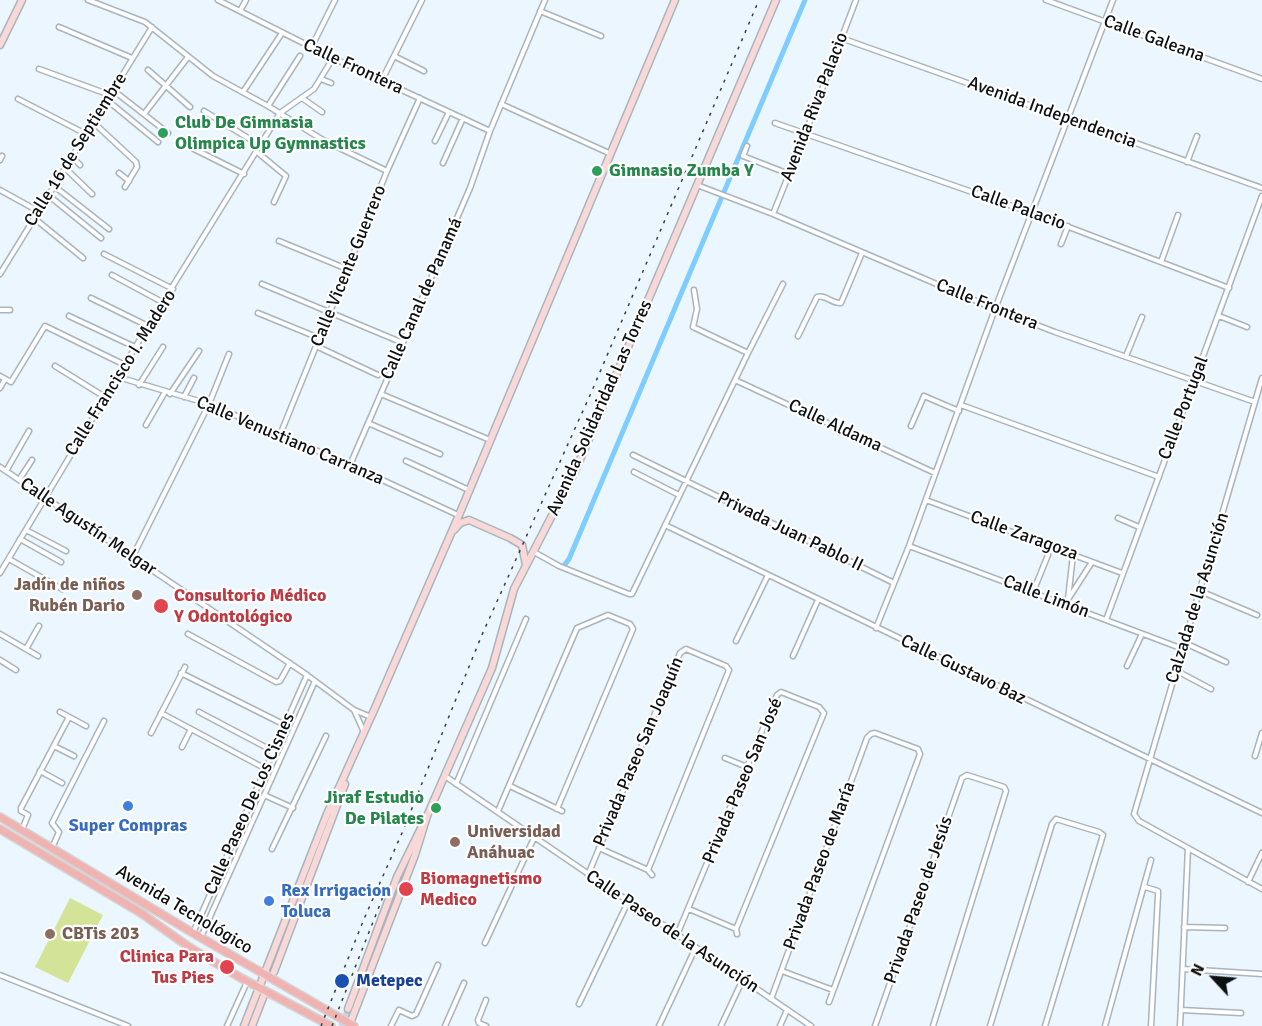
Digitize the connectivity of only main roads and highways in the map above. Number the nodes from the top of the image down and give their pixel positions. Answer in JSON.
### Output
{"nodes":[{"id":1,"x":22,"y":0,"type":"edge"},
{"id":2,"x":675,"y":0,"type":"edge"},
{"id":3,"x":776,"y":0,"type":"edge"},
{"id":4,"x":0,"y":45,"type":"edge"},
{"id":5,"x":449,"y":538,"type":"junction"},
{"id":6,"x":526,"y":566,"type":"junction"},
{"id":7,"x":352,"y":760,"type":"junction"},
{"id":8,"x":428,"y":816,"type":"junction"},
{"id":9,"x":0,"y":817,"type":"edge"},
{"id":10,"x":0,"y":829,"type":"edge"},
{"id":11,"x":171,"y":920,"type":"junction"},
{"id":12,"x":165,"y":930,"type":"junction"},
{"id":13,"x":249,"y":966,"type":"junction"},
{"id":14,"x":274,"y":972,"type":"dead end"},
{"id":15,"x":264,"y":975,"type":"junction"},
{"id":16,"x":244,"y":980,"type":"junction"},
{"id":17,"x":258,"y":988,"type":"junction"},
{"id":18,"x":264,"y":995,"type":"dead end"},
{"id":19,"x":348,"y":1009,"type":"tunnel mouth"},
{"id":20,"x":351,"y":1025,"type":"edge"},
{"id":21,"x":244,"y":1026,"type":"edge"},
{"id":22,"x":252,"y":1026,"type":"edge"},
{"id":23,"x":331,"y":1026,"type":"edge"}],
"edges":[{"from":1,"to":4,"type":"main road"},
{"from":2,"to":5,"type":"main road"},
{"from":3,"to":6,"type":"main road","name":"Avenida Solidaridad Las Torres"},
{"from":5,"to":6,"type":"main road"},
{"from":5,"to":7,"type":"main road"},
{"from":6,"to":8,"type":"main road","name":"Avenida Solidaridad Las Torres"},
{"from":7,"to":14,"type":"main road"},
{"from":7,"to":15,"type":"main road"},
{"from":8,"to":19,"type":"main road","name":"Avenida Solidaridad Las Torres"},
{"from":8,"to":20,"type":"main road","name":"Avenida Solidaridad Las Torres"},
{"from":9,"to":11,"type":"main road","name":"Avenida Tecnológico"},
{"from":10,"to":12,"type":"main road","name":"Avenida Tecnológico"},
{"from":11,"to":12,"type":"main road"},
{"from":11,"to":13,"type":"main road","name":"Avenida Tecnológico"},
{"from":12,"to":16,"type":"main road","name":"Avenida Tecnológico"},
{"from":13,"to":15,"type":"main road","name":"Avenida Tecnológico"},
{"from":13,"to":16,"type":"main road"},
{"from":15,"to":17,"type":"main road"},
{"from":15,"to":20,"type":"main road","name":"Avenida Tecnológico"},
{"from":16,"to":17,"type":"main road","name":"Avenida Tecnológico"},
{"from":17,"to":21,"type":"main road"},
{"from":17,"to":23,"type":"main road","name":"Avenida Tecnológico"},
{"from":18,"to":22,"type":"main road"}]}
